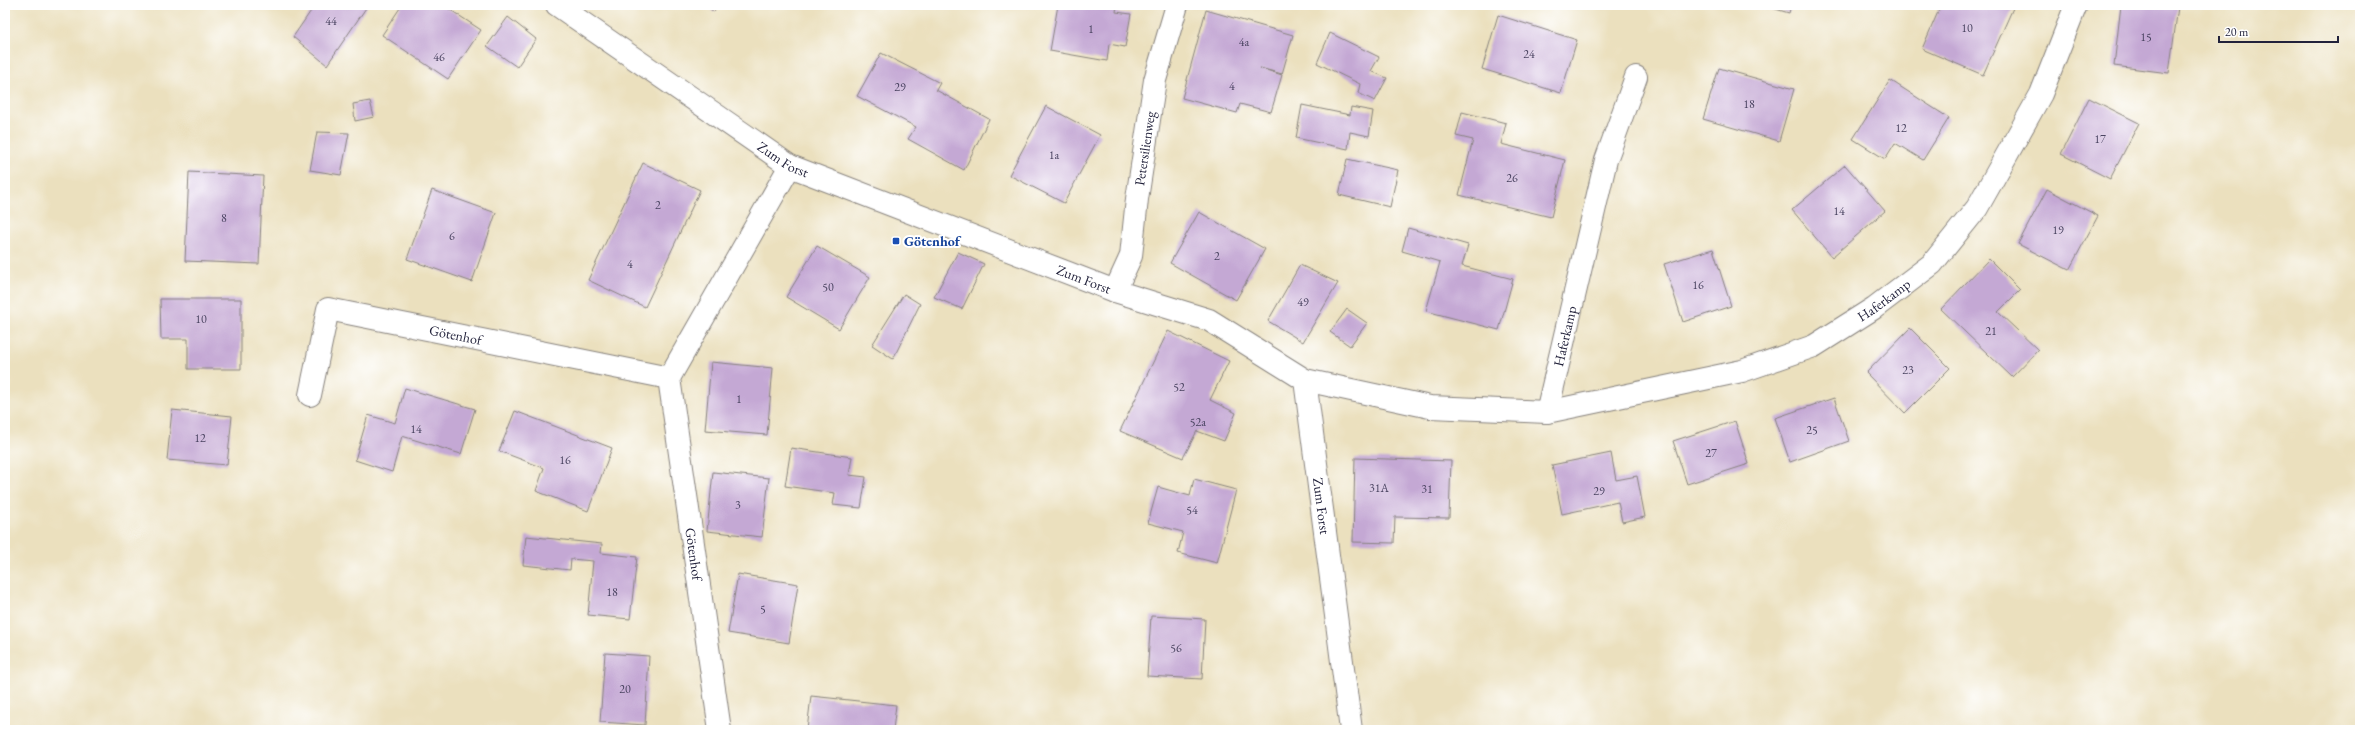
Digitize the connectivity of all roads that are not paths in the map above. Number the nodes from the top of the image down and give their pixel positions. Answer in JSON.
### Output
{"nodes":[{"id":1,"x":557,"y":5,"type":"edge"},
{"id":2,"x":1177,"y":5,"type":"edge"},
{"id":3,"x":2076,"y":5,"type":"edge"},
{"id":4,"x":1636,"y":77,"type":"dead end"},
{"id":5,"x":790,"y":166,"type":"junction"},
{"id":6,"x":1115,"y":292,"type":"junction"},
{"id":7,"x":669,"y":378,"type":"junction"},
{"id":8,"x":1305,"y":380,"type":"junction"},
{"id":9,"x":310,"y":395,"type":"dead end"},
{"id":10,"x":1547,"y":412,"type":"junction"},
{"id":11,"x":720,"y":730,"type":"edge"},
{"id":12,"x":1352,"y":730,"type":"edge"}],
"edges":[{"from":1,"to":5,"type":"street","name":"Zum Forst"},
{"from":2,"to":6,"type":"street","name":"Petersilienweg"},
{"from":3,"to":10,"type":"street","name":"Haferkamp"},
{"from":4,"to":10,"type":"street","name":"Haferkamp"},
{"from":5,"to":6,"type":"street","name":"Zum Forst"},
{"from":5,"to":7,"type":"street"},
{"from":6,"to":8,"type":"street","name":"Zum Forst"},
{"from":7,"to":9,"type":"street","name":"Götenhof"},
{"from":7,"to":11,"type":"street","name":"Götenhof"},
{"from":8,"to":10,"type":"street","name":"Haferkamp"},
{"from":8,"to":12,"type":"street","name":"Zum Forst"}]}
